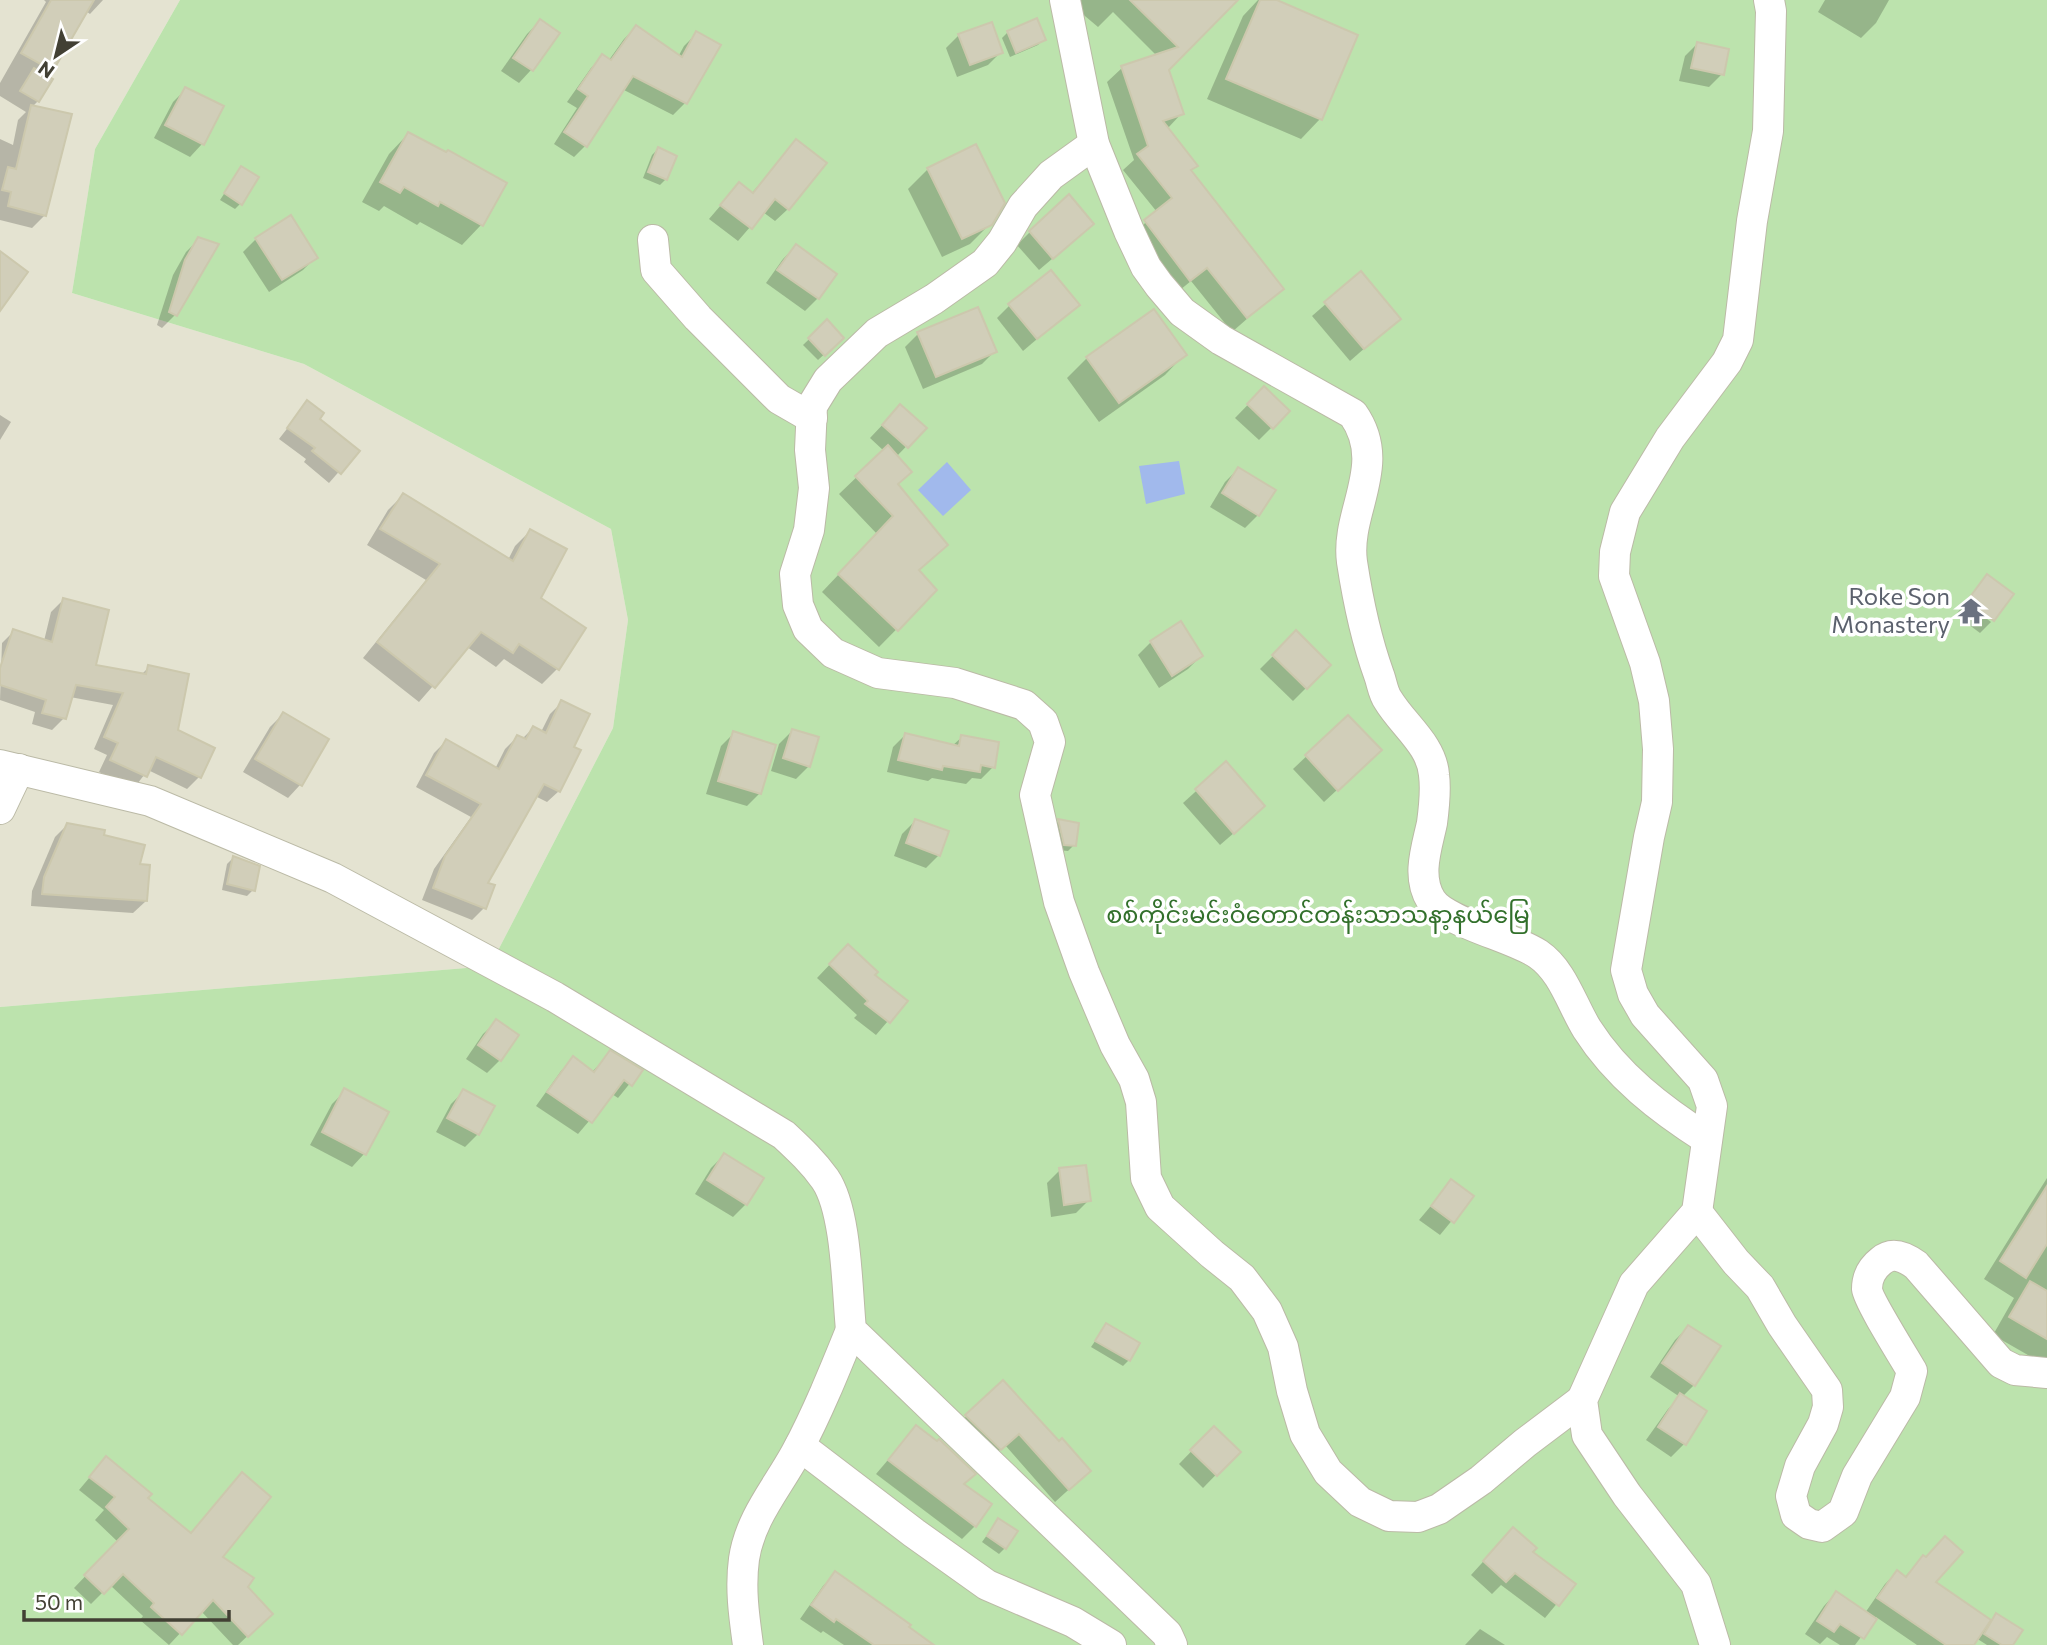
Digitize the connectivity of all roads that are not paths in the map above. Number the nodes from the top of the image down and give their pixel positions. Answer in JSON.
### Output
{"nodes":[{"id":1,"x":1065,"y":0,"type":"edge"},
{"id":2,"x":1769,"y":0,"type":"edge"},
{"id":3,"x":1094,"y":144,"type":"junction"},
{"id":4,"x":653,"y":240,"type":"dead end"},
{"id":5,"x":812,"y":418,"type":"junction"},
{"id":6,"x":9,"y":767,"type":"edge"},
{"id":7,"x":0,"y":808,"type":"edge"},
{"id":8,"x":1707,"y":1139,"type":"junction"},
{"id":9,"x":1697,"y":1212,"type":"junction"},
{"id":10,"x":851,"y":1330,"type":"junction"},
{"id":11,"x":2047,"y":1373,"type":"edge"},
{"id":12,"x":1582,"y":1400,"type":"junction"},
{"id":13,"x":800,"y":1446,"type":"junction"},
{"id":14,"x":748,"y":1645,"type":"edge"},
{"id":15,"x":1111,"y":1645,"type":"edge"},
{"id":16,"x":1172,"y":1645,"type":"edge"},
{"id":17,"x":1715,"y":1645,"type":"edge"}],
"edges":[{"from":1,"to":3,"type":"street"},
{"from":2,"to":8,"type":"street"},
{"from":3,"to":5,"type":"street"},
{"from":3,"to":8,"type":"street"},
{"from":4,"to":5,"type":"street"},
{"from":5,"to":12,"type":"street"},
{"from":6,"to":7,"type":"street"},
{"from":6,"to":10,"type":"street"},
{"from":8,"to":9,"type":"street"},
{"from":9,"to":11,"type":"street"},
{"from":9,"to":12,"type":"street"},
{"from":10,"to":13,"type":"street"},
{"from":10,"to":16,"type":"street"},
{"from":12,"to":17,"type":"street"},
{"from":13,"to":14,"type":"street"},
{"from":13,"to":15,"type":"street"}]}
